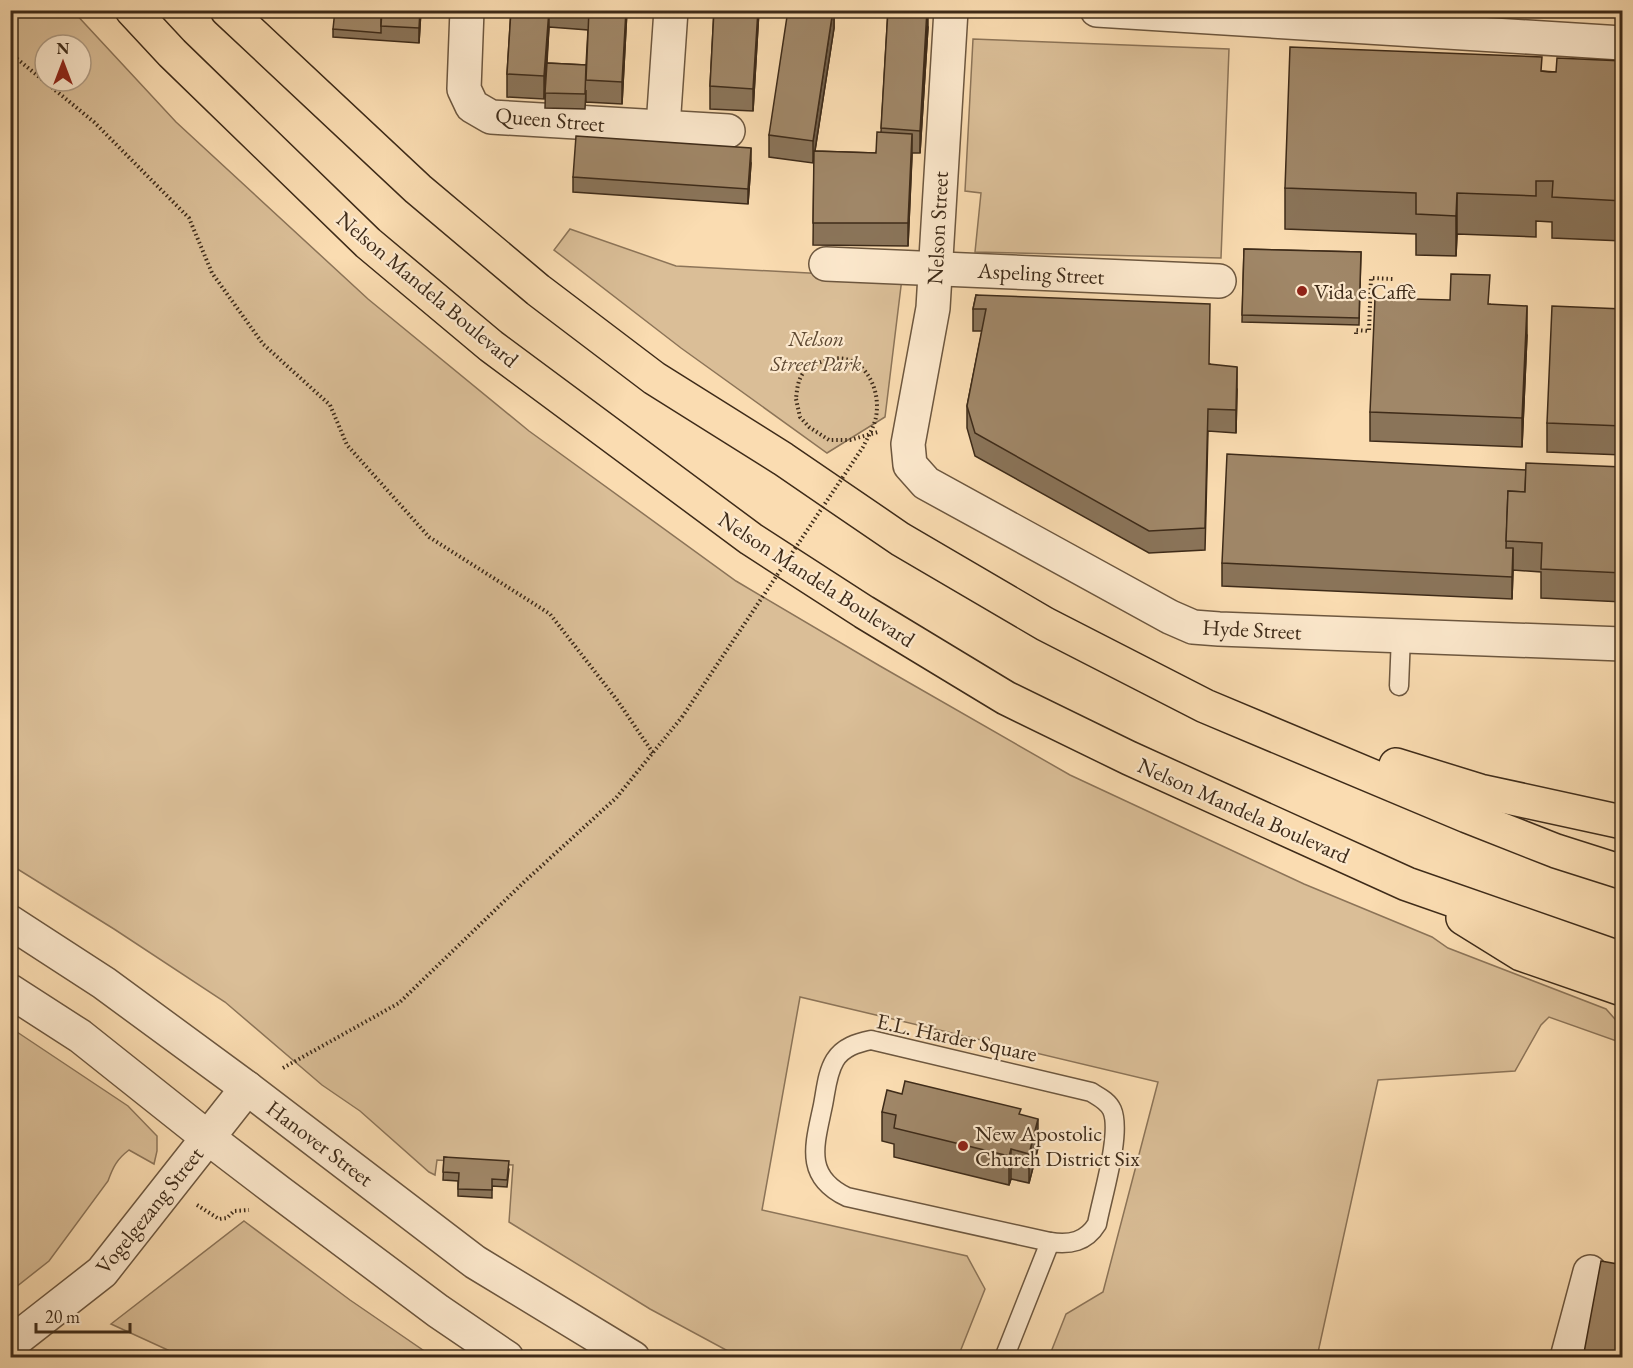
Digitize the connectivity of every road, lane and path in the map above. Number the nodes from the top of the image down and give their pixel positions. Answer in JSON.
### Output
{"nodes":[{"id":1,"x":132,"y":10,"type":"edge"},
{"id":2,"x":227,"y":10,"type":"edge"},
{"id":3,"x":467,"y":10,"type":"edge"},
{"id":4,"x":671,"y":10,"type":"edge"},
{"id":5,"x":951,"y":10,"type":"edge"},
{"id":6,"x":1097,"y":10,"type":"edge"},
{"id":7,"x":1623,"y":43,"type":"edge"},
{"id":8,"x":10,"y":53,"type":"edge"},
{"id":9,"x":663,"y":127,"type":"junction"},
{"id":10,"x":728,"y":131,"type":"dead end"},
{"id":11,"x":826,"y":264,"type":"dead end"},
{"id":12,"x":934,"y":268,"type":"junction"},
{"id":13,"x":1392,"y":279,"type":"dead end"},
{"id":14,"x":1219,"y":281,"type":"dead end"},
{"id":15,"x":1356,"y":334,"type":"dead end"},
{"id":16,"x":910,"y":433,"type":"junction"},
{"id":17,"x":1401,"y":636,"type":"junction"},
{"id":18,"x":1623,"y":644,"type":"edge"},
{"id":19,"x":1399,"y":686,"type":"dead end"},
{"id":20,"x":1205,"y":706,"type":"junction"},
{"id":21,"x":653,"y":753,"type":"junction"},
{"id":22,"x":1623,"y":822,"type":"edge"},
{"id":23,"x":1623,"y":872,"type":"edge"},
{"id":24,"x":1407,"y":884,"type":"junction"},
{"id":25,"x":10,"y":922,"type":"edge"},
{"id":26,"x":1623,"y":959,"type":"edge"},
{"id":27,"x":1623,"y":989,"type":"edge"},
{"id":28,"x":10,"y":991,"type":"edge"},
{"id":29,"x":283,"y":1068,"type":"dead end"},
{"id":30,"x":247,"y":1088,"type":"junction"},
{"id":31,"x":207,"y":1137,"type":"junction"},
{"id":32,"x":191,"y":1201,"type":"dead end"},
{"id":33,"x":252,"y":1210,"type":"dead end"},
{"id":34,"x":1050,"y":1242,"type":"junction"},
{"id":35,"x":1590,"y":1272,"type":"dead end"},
{"id":36,"x":10,"y":1344,"type":"edge"},
{"id":37,"x":507,"y":1358,"type":"edge"},
{"id":38,"x":633,"y":1358,"type":"edge"},
{"id":39,"x":1004,"y":1358,"type":"edge"},
{"id":40,"x":1567,"y":1358,"type":"edge"}],
"edges":[{"from":1,"to":24,"type":"highway","name":"Nelson Mandela Boulevard"},
{"from":2,"to":20,"type":"highway"},
{"from":3,"to":9,"type":"street","name":"Queen Street"},
{"from":4,"to":9,"type":"street"},
{"from":5,"to":12,"type":"street","name":"Nelson Street"},
{"from":6,"to":7,"type":"street"},
{"from":8,"to":21,"type":"path"},
{"from":9,"to":10,"type":"street","name":"Queen Street"},
{"from":11,"to":12,"type":"street","name":"Aspeling Street"},
{"from":12,"to":14,"type":"street","name":"Aspeling Street"},
{"from":12,"to":16,"type":"street","name":"Nelson Street"},
{"from":13,"to":15,"type":"path"},
{"from":16,"to":17,"type":"street","name":"Hyde Street"},
{"from":16,"to":21,"type":"path","bridge":true},
{"from":17,"to":18,"type":"street","name":"Hyde Street"},
{"from":17,"to":19,"type":"lane"},
{"from":20,"to":22,"type":"highway"},
{"from":20,"to":23,"type":"highway"},
{"from":21,"to":29,"type":"path"},
{"from":24,"to":26,"type":"highway","name":"Nelson Mandela Boulevard"},
{"from":24,"to":27,"type":"highway"},
{"from":25,"to":30,"type":"street","name":"Hanover Street"},
{"from":28,"to":31,"type":"street"},
{"from":30,"to":31,"type":"street","name":"Vogelgezang Street"},
{"from":30,"to":38,"type":"street","name":"Hanover Street"},
{"from":31,"to":36,"type":"street","name":"Vogelgezang Street"},
{"from":31,"to":37,"type":"street"},
{"from":32,"to":33,"type":"path"},
{"from":34,"to":34,"type":"lane","name":"E.L. Harder Square"},
{"from":34,"to":39,"type":"lane"},
{"from":35,"to":40,"type":"street"}]}
